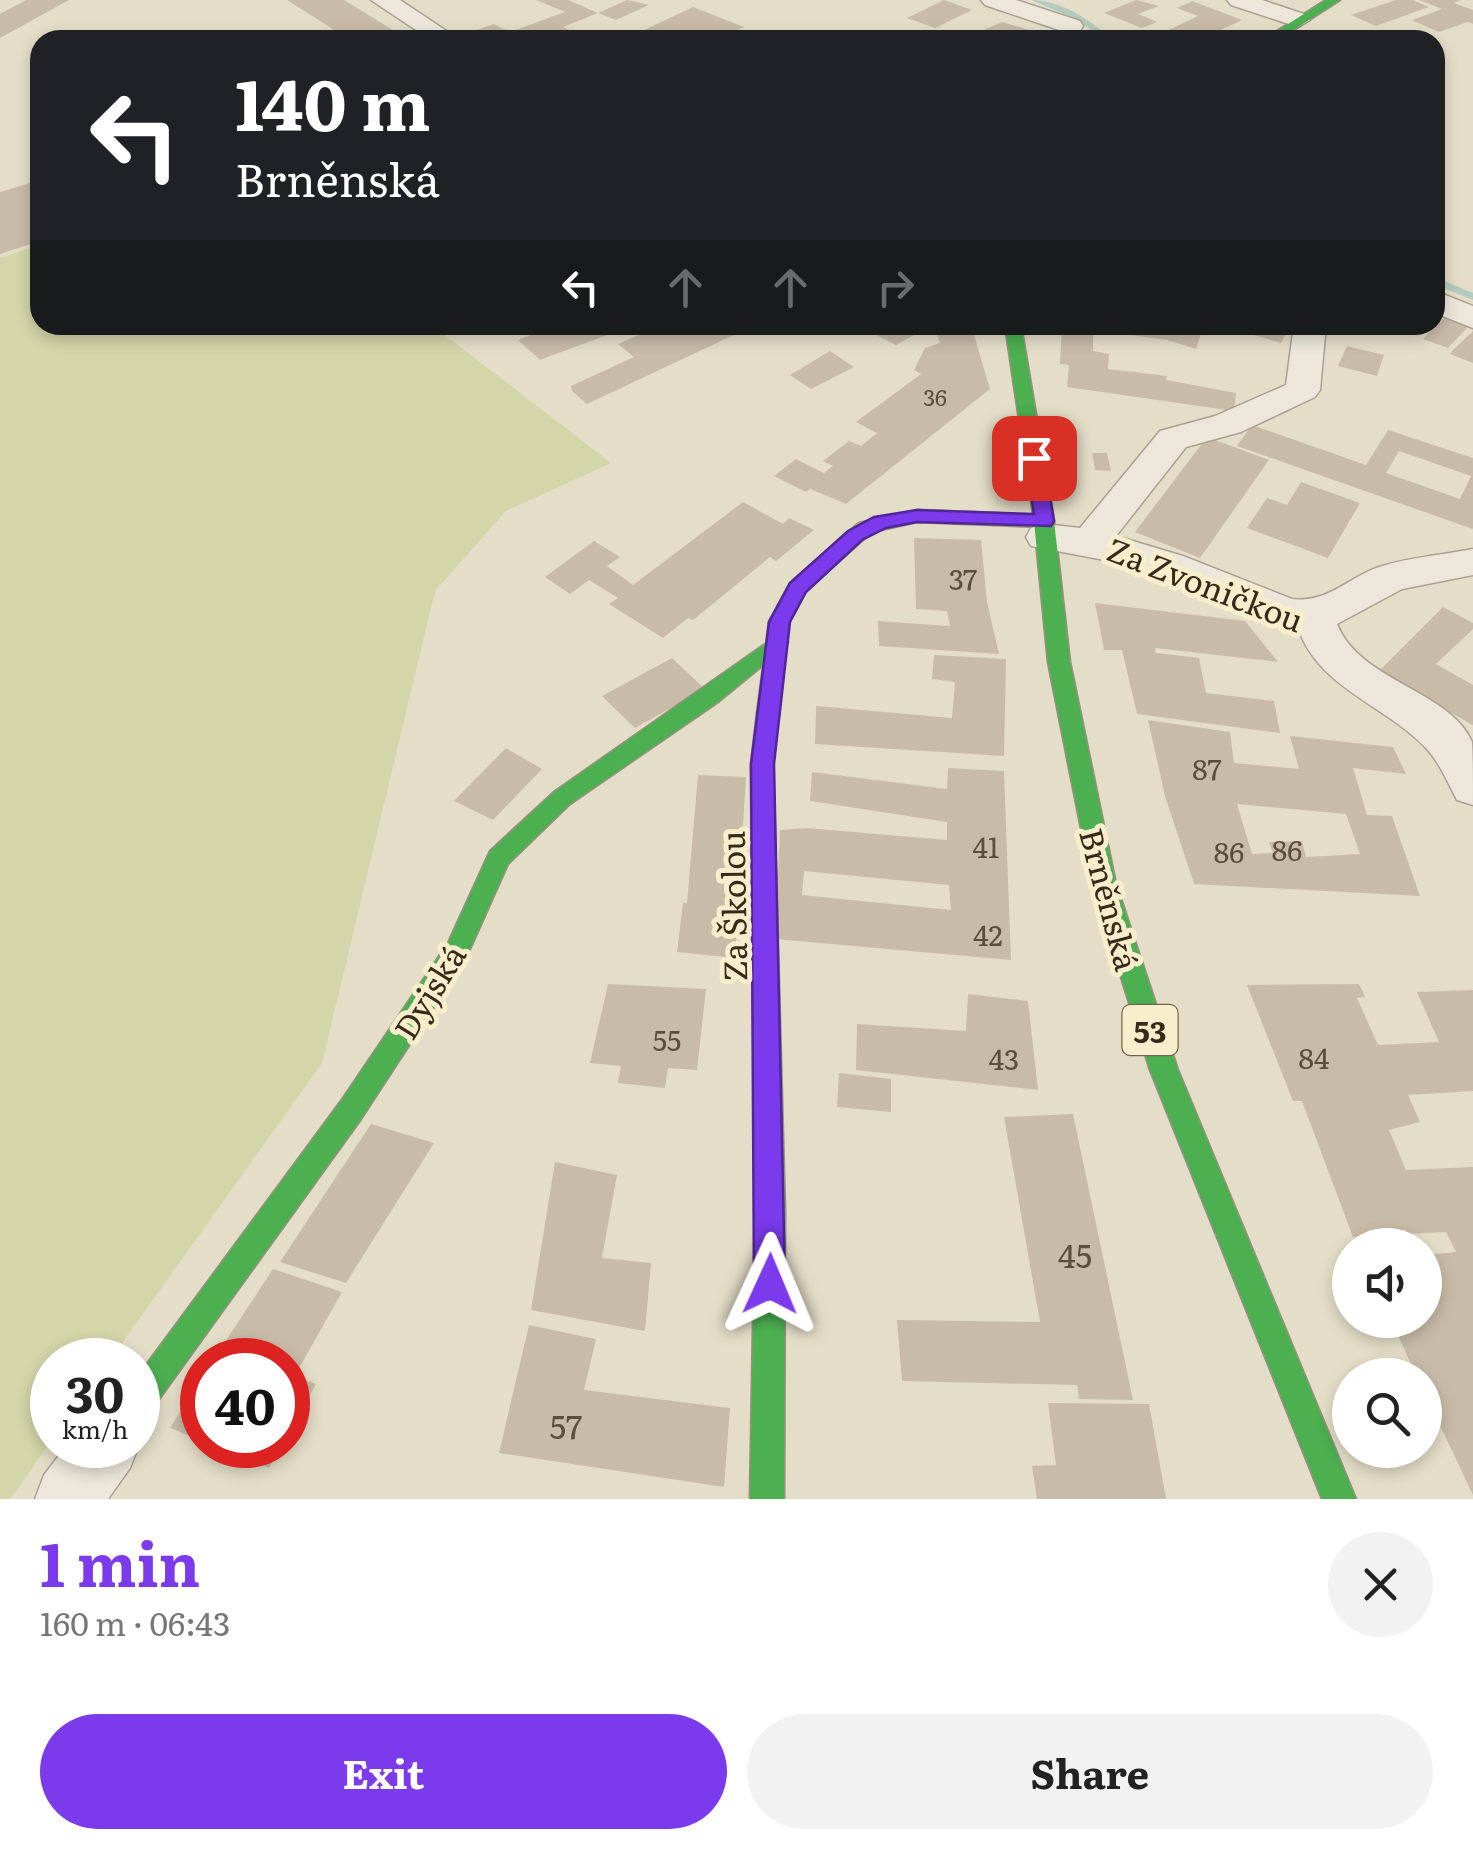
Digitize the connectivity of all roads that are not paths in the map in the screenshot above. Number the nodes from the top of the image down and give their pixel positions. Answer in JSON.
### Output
{"nodes":[{"id":1,"x":384,"y":0,"type":"edge"},
{"id":2,"x":993,"y":0,"type":"edge"},
{"id":3,"x":1239,"y":0,"type":"edge"},
{"id":4,"x":1334,"y":0,"type":"edge"},
{"id":5,"x":1298,"y":20,"type":"junction"},
{"id":6,"x":1071,"y":26,"type":"dead end"},
{"id":7,"x":432,"y":30,"type":"edge"},
{"id":8,"x":1284,"y":30,"type":"edge"},
{"id":9,"x":1445,"y":305,"type":"edge"},
{"id":10,"x":1473,"y":318,"type":"edge"},
{"id":11,"x":1016,"y":335,"type":"edge"},
{"id":12,"x":1309,"y":335,"type":"edge"},
{"id":13,"x":1045,"y":529,"type":"junction"},
{"id":14,"x":1091,"y":540,"type":"junction"},
{"id":15,"x":1473,"y":562,"type":"edge"},
{"id":16,"x":1371,"y":588,"type":"junction"},
{"id":17,"x":1473,"y":588,"type":"edge"},
{"id":18,"x":1314,"y":616,"type":"junction"},
{"id":19,"x":778,"y":642,"type":"junction"},
{"id":20,"x":1473,"y":787,"type":"edge"},
{"id":21,"x":160,"y":1372,"type":"edge"},
{"id":22,"x":90,"y":1468,"type":"edge"},
{"id":23,"x":68,"y":1499,"type":"edge"},
{"id":24,"x":767,"y":1499,"type":"edge"},
{"id":25,"x":1339,"y":1499,"type":"edge"}],
"edges":[{"from":1,"to":7,"type":"street"},
{"from":2,"to":6,"type":"street"},
{"from":3,"to":5,"type":"street"},
{"from":4,"to":5,"type":"street"},
{"from":5,"to":8,"type":"street"},
{"from":9,"to":10,"type":"street"},
{"from":11,"to":13,"type":"street","name":"Brněnská","number":"53"},
{"from":12,"to":14,"type":"street"},
{"from":13,"to":14,"type":"street","name":"Za Zvoničkou"},
{"from":13,"to":19,"type":"street","name":"Za Školou"},
{"from":13,"to":25,"type":"street","name":"Brněnská","number":"53"},
{"from":14,"to":18,"type":"street","name":"Za Zvoničkou"},
{"from":15,"to":16,"type":"street"},
{"from":16,"to":17,"type":"street"},
{"from":16,"to":18,"type":"street"},
{"from":18,"to":20,"type":"street","name":"Za Zvoničkou"},
{"from":19,"to":21,"type":"street","name":"Dyjská"},
{"from":19,"to":24,"type":"street","name":"Za Školou"},
{"from":22,"to":23,"type":"street"}]}
